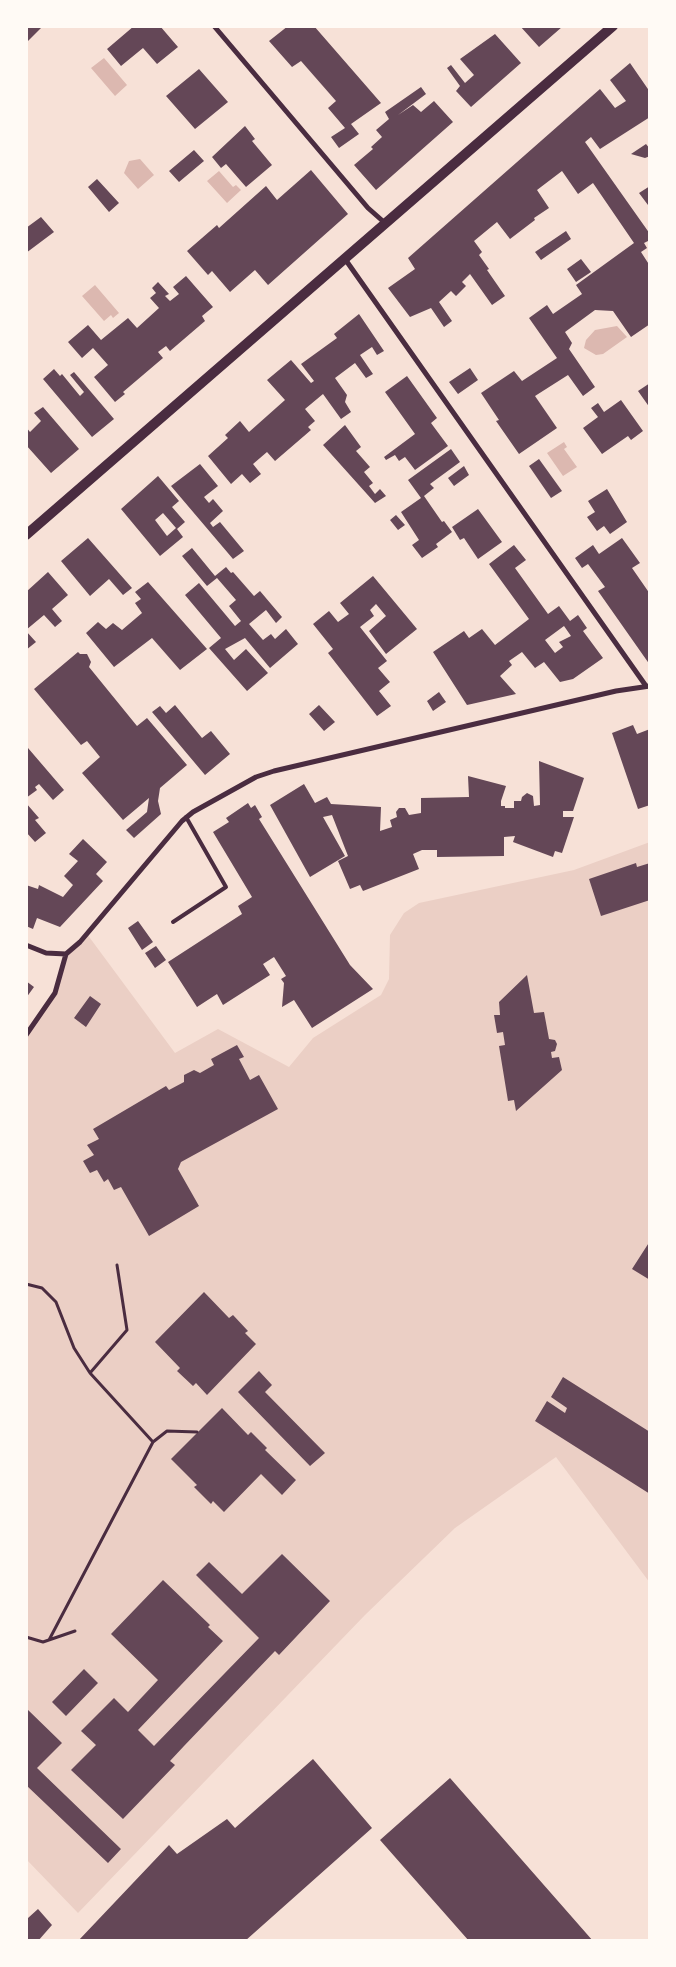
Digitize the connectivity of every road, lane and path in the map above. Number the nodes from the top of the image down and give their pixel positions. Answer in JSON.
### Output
{"nodes":[{"id":1,"x":214,"y":26,"type":"edge"},
{"id":2,"x":613,"y":26,"type":"edge"},
{"id":3,"x":386,"y":224,"type":"junction"},
{"id":4,"x":345,"y":259,"type":"junction"},
{"id":5,"x":26,"y":536,"type":"edge"},
{"id":6,"x":648,"y":686,"type":"edge"},
{"id":7,"x":186,"y":817,"type":"junction"},
{"id":8,"x":172,"y":922,"type":"dead end"},
{"id":9,"x":26,"y":945,"type":"edge"},
{"id":10,"x":66,"y":954,"type":"junction"},
{"id":11,"x":26,"y":1034,"type":"edge"},
{"id":12,"x":117,"y":1265,"type":"dead end"},
{"id":13,"x":26,"y":1284,"type":"edge"},
{"id":14,"x":90,"y":1372,"type":"junction"},
{"id":15,"x":198,"y":1432,"type":"dead end"},
{"id":16,"x":153,"y":1442,"type":"junction"},
{"id":17,"x":75,"y":1631,"type":"dead end"},
{"id":18,"x":26,"y":1637,"type":"edge"},
{"id":19,"x":49,"y":1640,"type":"junction"}],
"edges":[{"from":1,"to":3,"type":"street"},
{"from":2,"to":3,"type":"main road"},
{"from":3,"to":4,"type":"main road"},
{"from":4,"to":5,"type":"main road"},
{"from":4,"to":6,"type":"street"},
{"from":6,"to":7,"type":"street"},
{"from":7,"to":8,"type":"lane"},
{"from":7,"to":10,"type":"street"},
{"from":9,"to":10,"type":"street"},
{"from":10,"to":11,"type":"street"},
{"from":12,"to":14,"type":"path"},
{"from":13,"to":14,"type":"path"},
{"from":14,"to":16,"type":"path"},
{"from":15,"to":16,"type":"path"},
{"from":16,"to":19,"type":"path"},
{"from":17,"to":19,"type":"path"},
{"from":18,"to":19,"type":"path"}]}
